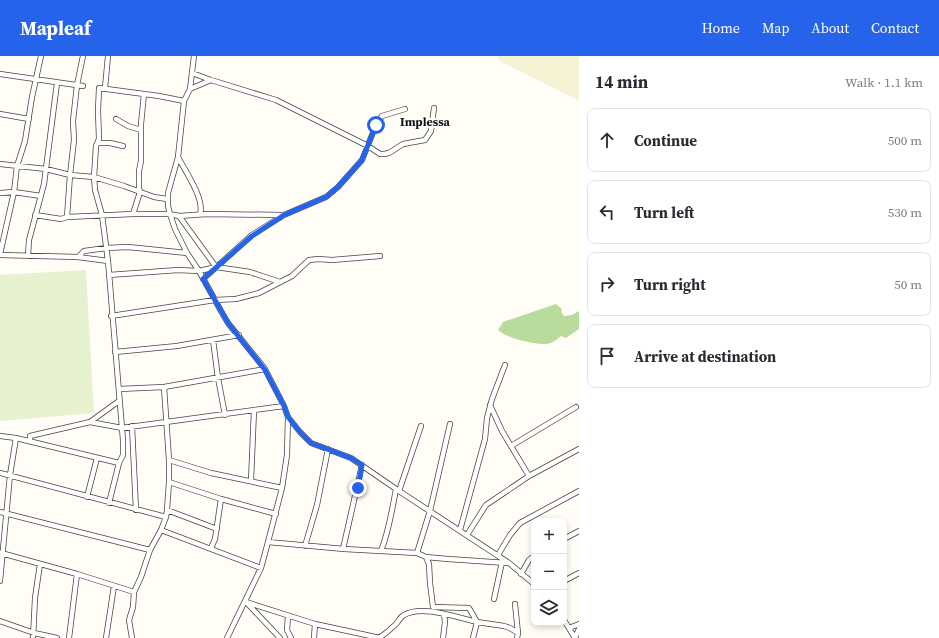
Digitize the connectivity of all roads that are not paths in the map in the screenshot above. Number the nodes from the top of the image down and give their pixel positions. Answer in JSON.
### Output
{"nodes":[{"id":1,"x":41,"y":56,"type":"edge"},
{"id":2,"x":83,"y":56,"type":"edge"},
{"id":3,"x":108,"y":56,"type":"edge"},
{"id":4,"x":194,"y":56,"type":"edge"},
{"id":5,"x":192,"y":73,"type":"junction"},
{"id":6,"x":0,"y":74,"type":"edge"},
{"id":7,"x":36,"y":79,"type":"junction"},
{"id":8,"x":210,"y":80,"type":"junction"},
{"id":9,"x":57,"y":83,"type":"junction"},
{"id":10,"x":76,"y":85,"type":"junction"},
{"id":11,"x":84,"y":86,"type":"dead end"},
{"id":12,"x":105,"y":88,"type":"junction"},
{"id":13,"x":190,"y":89,"type":"junction"},
{"id":14,"x":144,"y":94,"type":"junction"},
{"id":15,"x":184,"y":101,"type":"junction"},
{"id":16,"x":434,"y":108,"type":"dead end"},
{"id":17,"x":405,"y":109,"type":"dead end"},
{"id":18,"x":0,"y":114,"type":"edge"},
{"id":19,"x":28,"y":119,"type":"junction"},
{"id":20,"x":116,"y":119,"type":"dead end"},
{"id":21,"x":141,"y":130,"type":"junction"},
{"id":22,"x":98,"y":143,"type":"junction"},
{"id":23,"x":123,"y":146,"type":"dead end"},
{"id":24,"x":368,"y":146,"type":"junction"},
{"id":25,"x":178,"y":157,"type":"junction"},
{"id":26,"x":0,"y":164,"type":"edge"},
{"id":27,"x":17,"y":166,"type":"junction"},
{"id":28,"x":46,"y":169,"type":"junction"},
{"id":29,"x":70,"y":175,"type":"junction"},
{"id":30,"x":94,"y":177,"type":"junction"},
{"id":31,"x":14,"y":192,"type":"junction"},
{"id":32,"x":140,"y":192,"type":"junction"},
{"id":33,"x":0,"y":193,"type":"edge"},
{"id":34,"x":41,"y":196,"type":"junction"},
{"id":35,"x":167,"y":199,"type":"junction"},
{"id":36,"x":134,"y":214,"type":"junction"},
{"id":37,"x":170,"y":214,"type":"junction"},
{"id":38,"x":200,"y":214,"type":"junction"},
{"id":39,"x":35,"y":215,"type":"junction"},
{"id":40,"x":102,"y":215,"type":"junction"},
{"id":41,"x":284,"y":215,"type":"junction"},
{"id":42,"x":179,"y":216,"type":"junction"},
{"id":43,"x":67,"y":217,"type":"junction"},
{"id":44,"x":106,"y":248,"type":"junction"},
{"id":45,"x":187,"y":253,"type":"junction"},
{"id":46,"x":0,"y":255,"type":"edge"},
{"id":47,"x":28,"y":256,"type":"junction"},
{"id":48,"x":380,"y":256,"type":"dead end"},
{"id":49,"x":78,"y":257,"type":"junction"},
{"id":50,"x":108,"y":261,"type":"junction"},
{"id":51,"x":216,"y":267,"type":"junction"},
{"id":52,"x":199,"y":271,"type":"junction"},
{"id":53,"x":109,"y":275,"type":"junction"},
{"id":54,"x":203,"y":279,"type":"junction"},
{"id":55,"x":280,"y":282,"type":"junction"},
{"id":56,"x":215,"y":300,"type":"junction"},
{"id":57,"x":111,"y":316,"type":"junction"},
{"id":58,"x":239,"y":335,"type":"junction"},
{"id":59,"x":213,"y":340,"type":"junction"},
{"id":60,"x":115,"y":352,"type":"junction"},
{"id":61,"x":505,"y":365,"type":"dead end"},
{"id":62,"x":265,"y":370,"type":"junction"},
{"id":63,"x":218,"y":378,"type":"junction"},
{"id":64,"x":164,"y":387,"type":"junction"},
{"id":65,"x":119,"y":389,"type":"junction"},
{"id":66,"x":119,"y":401,"type":"junction"},
{"id":67,"x":490,"y":405,"type":"junction"},
{"id":68,"x":284,"y":406,"type":"junction"},
{"id":69,"x":576,"y":407,"type":"dead end"},
{"id":70,"x":254,"y":410,"type":"junction"},
{"id":71,"x":225,"y":414,"type":"junction"},
{"id":72,"x":288,"y":417,"type":"junction"},
{"id":73,"x":90,"y":422,"type":"junction"},
{"id":74,"x":166,"y":423,"type":"junction"},
{"id":75,"x":450,"y":424,"type":"dead end"},
{"id":76,"x":132,"y":426,"type":"junction"},
{"id":77,"x":421,"y":426,"type":"dead end"},
{"id":78,"x":122,"y":428,"type":"junction"},
{"id":79,"x":0,"y":436,"type":"edge"},
{"id":80,"x":16,"y":438,"type":"junction"},
{"id":81,"x":30,"y":441,"type":"junction"},
{"id":82,"x":511,"y":446,"type":"junction"},
{"id":83,"x":328,"y":449,"type":"junction"},
{"id":84,"x":579,"y":449,"type":"edge"},
{"id":85,"x":97,"y":458,"type":"junction"},
{"id":86,"x":169,"y":460,"type":"junction"},
{"id":87,"x":119,"y":463,"type":"junction"},
{"id":88,"x":362,"y":465,"type":"junction"},
{"id":89,"x":0,"y":473,"type":"edge"},
{"id":90,"x":10,"y":475,"type":"junction"},
{"id":91,"x":528,"y":476,"type":"junction"},
{"id":92,"x":251,"y":481,"type":"junction"},
{"id":93,"x":169,"y":482,"type":"junction"},
{"id":94,"x":282,"y":488,"type":"junction"},
{"id":95,"x":398,"y":490,"type":"junction"},
{"id":96,"x":579,"y":491,"type":"edge"},
{"id":97,"x":87,"y":497,"type":"junction"},
{"id":98,"x":221,"y":499,"type":"junction"},
{"id":99,"x":109,"y":503,"type":"junction"},
{"id":100,"x":136,"y":510,"type":"junction"},
{"id":101,"x":168,"y":510,"type":"junction"},
{"id":102,"x":430,"y":511,"type":"junction"},
{"id":103,"x":0,"y":512,"type":"edge"},
{"id":104,"x":6,"y":514,"type":"junction"},
{"id":105,"x":276,"y":514,"type":"junction"},
{"id":106,"x":166,"y":517,"type":"junction"},
{"id":107,"x":217,"y":529,"type":"junction"},
{"id":108,"x":161,"y":530,"type":"junction"},
{"id":109,"x":460,"y":530,"type":"junction"},
{"id":110,"x":579,"y":531,"type":"edge"},
{"id":111,"x":467,"y":535,"type":"junction"},
{"id":112,"x":567,"y":538,"type":"edge"},
{"id":113,"x":268,"y":542,"type":"junction"},
{"id":114,"x":305,"y":546,"type":"junction"},
{"id":115,"x":211,"y":548,"type":"junction"},
{"id":116,"x":343,"y":549,"type":"junction"},
{"id":117,"x":150,"y":550,"type":"junction"},
{"id":118,"x":381,"y":551,"type":"junction"},
{"id":119,"x":417,"y":553,"type":"junction"},
{"id":120,"x":1,"y":554,"type":"edge"},
{"id":121,"x":498,"y":556,"type":"junction"},
{"id":122,"x":426,"y":557,"type":"junction"},
{"id":123,"x":531,"y":558,"type":"edge"},
{"id":124,"x":502,"y":562,"type":"junction"},
{"id":125,"x":509,"y":563,"type":"junction"},
{"id":126,"x":40,"y":564,"type":"junction"},
{"id":127,"x":261,"y":568,"type":"junction"},
{"id":128,"x":579,"y":573,"type":"edge"},
{"id":129,"x":77,"y":574,"type":"junction"},
{"id":130,"x":521,"y":574,"type":"junction"},
{"id":131,"x":567,"y":579,"type":"edge"},
{"id":132,"x":0,"y":581,"type":"edge"},
{"id":133,"x":531,"y":582,"type":"edge"},
{"id":134,"x":114,"y":586,"type":"junction"},
{"id":135,"x":134,"y":592,"type":"junction"},
{"id":136,"x":494,"y":599,"type":"dead end"},
{"id":137,"x":246,"y":602,"type":"junction"},
{"id":138,"x":515,"y":604,"type":"dead end"},
{"id":139,"x":432,"y":609,"type":"junction"},
{"id":140,"x":444,"y":614,"type":"junction"},
{"id":141,"x":288,"y":616,"type":"junction"},
{"id":142,"x":0,"y":621,"type":"edge"},
{"id":143,"x":477,"y":622,"type":"junction"},
{"id":144,"x":315,"y":624,"type":"junction"},
{"id":145,"x":579,"y":624,"type":"edge"},
{"id":146,"x":567,"y":625,"type":"edge"},
{"id":147,"x":569,"y":628,"type":"junction"},
{"id":148,"x":579,"y":629,"type":"edge"},
{"id":149,"x":34,"y":635,"type":"edge"},
{"id":150,"x":518,"y":636,"type":"edge"},
{"id":151,"x":372,"y":637,"type":"edge"},
{"id":152,"x":56,"y":638,"type":"edge"},
{"id":153,"x":69,"y":638,"type":"edge"},
{"id":154,"x":106,"y":638,"type":"edge"},
{"id":155,"x":132,"y":638,"type":"edge"},
{"id":156,"x":227,"y":638,"type":"edge"},
{"id":157,"x":280,"y":638,"type":"edge"},
{"id":158,"x":291,"y":638,"type":"edge"},
{"id":159,"x":314,"y":638,"type":"edge"},
{"id":160,"x":380,"y":638,"type":"edge"},
{"id":161,"x":443,"y":638,"type":"edge"},
{"id":162,"x":473,"y":638,"type":"edge"},
{"id":163,"x":575,"y":638,"type":"edge"}],
"edges":[{"from":1,"to":7,"type":"street"},
{"from":2,"to":10,"type":"street"},
{"from":3,"to":12,"type":"street"},
{"from":4,"to":5,"type":"street"},
{"from":5,"to":8,"type":"street"},
{"from":5,"to":13,"type":"street"},
{"from":6,"to":7,"type":"street"},
{"from":7,"to":9,"type":"street"},
{"from":7,"to":19,"type":"street"},
{"from":8,"to":13,"type":"street"},
{"from":8,"to":24,"type":"street"},
{"from":9,"to":10,"type":"street"},
{"from":9,"to":28,"type":"street"},
{"from":10,"to":11,"type":"street"},
{"from":10,"to":29,"type":"street"},
{"from":12,"to":14,"type":"street"},
{"from":12,"to":22,"type":"street"},
{"from":13,"to":15,"type":"street"},
{"from":14,"to":15,"type":"street"},
{"from":14,"to":21,"type":"street"},
{"from":15,"to":25,"type":"street"},
{"from":16,"to":24,"type":"street"},
{"from":17,"to":24,"type":"street"},
{"from":18,"to":19,"type":"street"},
{"from":19,"to":27,"type":"street"},
{"from":20,"to":21,"type":"street"},
{"from":21,"to":32,"type":"street"},
{"from":22,"to":23,"type":"street"},
{"from":22,"to":30,"type":"street"},
{"from":24,"to":41,"type":"street"},
{"from":25,"to":35,"type":"street"},
{"from":25,"to":38,"type":"street"},
{"from":26,"to":27,"type":"street"},
{"from":27,"to":28,"type":"street"},
{"from":27,"to":31,"type":"street"},
{"from":28,"to":29,"type":"street"},
{"from":28,"to":34,"type":"street"},
{"from":29,"to":30,"type":"street"},
{"from":29,"to":43,"type":"street"},
{"from":30,"to":32,"type":"street"},
{"from":30,"to":40,"type":"street"},
{"from":31,"to":33,"type":"street"},
{"from":31,"to":34,"type":"street"},
{"from":31,"to":46,"type":"street"},
{"from":32,"to":35,"type":"street"},
{"from":32,"to":36,"type":"street"},
{"from":34,"to":39,"type":"street"},
{"from":35,"to":37,"type":"street"},
{"from":36,"to":37,"type":"street"},
{"from":36,"to":40,"type":"street"},
{"from":37,"to":42,"type":"street"},
{"from":37,"to":45,"type":"street"},
{"from":38,"to":41,"type":"street"},
{"from":38,"to":42,"type":"street"},
{"from":39,"to":43,"type":"street"},
{"from":39,"to":47,"type":"street"},
{"from":40,"to":43,"type":"street"},
{"from":40,"to":44,"type":"street"},
{"from":41,"to":51,"type":"street"},
{"from":42,"to":51,"type":"street"},
{"from":44,"to":45,"type":"street"},
{"from":44,"to":49,"type":"street"},
{"from":44,"to":50,"type":"street"},
{"from":45,"to":52,"type":"street"},
{"from":46,"to":47,"type":"street"},
{"from":47,"to":49,"type":"street"},
{"from":48,"to":55,"type":"street"},
{"from":49,"to":50,"type":"street"},
{"from":50,"to":53,"type":"street"},
{"from":51,"to":52,"type":"street"},
{"from":51,"to":54,"type":"street"},
{"from":51,"to":55,"type":"street"},
{"from":52,"to":53,"type":"street"},
{"from":52,"to":54,"type":"street"},
{"from":53,"to":57,"type":"street"},
{"from":54,"to":56,"type":"street"},
{"from":55,"to":56,"type":"street"},
{"from":56,"to":57,"type":"street"},
{"from":56,"to":58,"type":"street"},
{"from":57,"to":60,"type":"street"},
{"from":58,"to":59,"type":"street"},
{"from":58,"to":62,"type":"street"},
{"from":59,"to":60,"type":"street"},
{"from":59,"to":63,"type":"street"},
{"from":60,"to":65,"type":"street"},
{"from":61,"to":67,"type":"street"},
{"from":62,"to":63,"type":"street"},
{"from":62,"to":68,"type":"street"},
{"from":63,"to":64,"type":"street"},
{"from":63,"to":71,"type":"street"},
{"from":64,"to":65,"type":"street"},
{"from":64,"to":74,"type":"street"},
{"from":65,"to":66,"type":"street"},
{"from":66,"to":73,"type":"street"},
{"from":66,"to":78,"type":"street"},
{"from":67,"to":82,"type":"street"},
{"from":67,"to":109,"type":"street"},
{"from":68,"to":70,"type":"street"},
{"from":68,"to":72,"type":"street"},
{"from":69,"to":82,"type":"street"},
{"from":70,"to":71,"type":"street"},
{"from":70,"to":92,"type":"street"},
{"from":71,"to":74,"type":"street"},
{"from":72,"to":83,"type":"street"},
{"from":72,"to":94,"type":"street"},
{"from":73,"to":78,"type":"street"},
{"from":73,"to":81,"type":"street"},
{"from":74,"to":76,"type":"street"},
{"from":74,"to":86,"type":"street"},
{"from":75,"to":102,"type":"street"},
{"from":76,"to":78,"type":"street"},
{"from":76,"to":100,"type":"street"},
{"from":77,"to":95,"type":"street"},
{"from":78,"to":87,"type":"street"},
{"from":79,"to":80,"type":"street"},
{"from":80,"to":81,"type":"street"},
{"from":80,"to":90,"type":"street"},
{"from":81,"to":85,"type":"street"},
{"from":82,"to":91,"type":"street"},
{"from":83,"to":88,"type":"street"},
{"from":83,"to":114,"type":"street"},
{"from":84,"to":91,"type":"street"},
{"from":85,"to":87,"type":"street"},
{"from":85,"to":97,"type":"street"},
{"from":86,"to":92,"type":"street"},
{"from":86,"to":93,"type":"street"},
{"from":87,"to":99,"type":"street"},
{"from":88,"to":95,"type":"street"},
{"from":88,"to":116,"type":"street"},
{"from":89,"to":90,"type":"street"},
{"from":90,"to":97,"type":"street"},
{"from":90,"to":104,"type":"street"},
{"from":91,"to":111,"type":"street"},
{"from":92,"to":94,"type":"street"},
{"from":93,"to":98,"type":"street"},
{"from":93,"to":101,"type":"street"},
{"from":94,"to":105,"type":"street"},
{"from":95,"to":102,"type":"street"},
{"from":95,"to":118,"type":"street"},
{"from":96,"to":121,"type":"street"},
{"from":97,"to":99,"type":"street"},
{"from":98,"to":105,"type":"street"},
{"from":98,"to":107,"type":"street"},
{"from":99,"to":100,"type":"street"},
{"from":100,"to":106,"type":"street"},
{"from":101,"to":106,"type":"street"},
{"from":101,"to":107,"type":"street"},
{"from":102,"to":109,"type":"street"},
{"from":102,"to":119,"type":"street"},
{"from":103,"to":104,"type":"street"},
{"from":104,"to":117,"type":"street"},
{"from":104,"to":120,"type":"street"},
{"from":105,"to":113,"type":"street"},
{"from":106,"to":108,"type":"street"},
{"from":107,"to":115,"type":"street"},
{"from":108,"to":115,"type":"street"},
{"from":108,"to":117,"type":"street"},
{"from":109,"to":111,"type":"street"},
{"from":110,"to":112,"type":"street"},
{"from":111,"to":121,"type":"street"},
{"from":113,"to":114,"type":"street"},
{"from":113,"to":127,"type":"street"},
{"from":114,"to":116,"type":"street"},
{"from":115,"to":127,"type":"street"},
{"from":116,"to":118,"type":"street"},
{"from":117,"to":135,"type":"street"},
{"from":118,"to":119,"type":"street"},
{"from":119,"to":122,"type":"street"},
{"from":120,"to":126,"type":"street"},
{"from":120,"to":132,"type":"street"},
{"from":121,"to":125,"type":"street"},
{"from":122,"to":124,"type":"street"},
{"from":122,"to":139,"type":"street"},
{"from":123,"to":130,"type":"street"},
{"from":124,"to":125,"type":"street"},
{"from":124,"to":136,"type":"street"},
{"from":125,"to":130,"type":"street"},
{"from":126,"to":129,"type":"street"},
{"from":126,"to":149,"type":"street"},
{"from":127,"to":137,"type":"street"},
{"from":128,"to":131,"type":"street"},
{"from":129,"to":134,"type":"street"},
{"from":129,"to":153,"type":"street"},
{"from":130,"to":133,"type":"street"},
{"from":134,"to":135,"type":"street"},
{"from":134,"to":154,"type":"street"},
{"from":135,"to":155,"type":"street"},
{"from":137,"to":141,"type":"street"},
{"from":137,"to":156,"type":"street"},
{"from":137,"to":157,"type":"street"},
{"from":138,"to":150,"type":"street"},
{"from":139,"to":140,"type":"street"},
{"from":139,"to":143,"type":"street"},
{"from":139,"to":160,"type":"street"},
{"from":140,"to":143,"type":"street"},
{"from":140,"to":161,"type":"street"},
{"from":141,"to":144,"type":"street"},
{"from":141,"to":158,"type":"street"},
{"from":142,"to":149,"type":"street"},
{"from":143,"to":150,"type":"street"},
{"from":143,"to":162,"type":"street"},
{"from":144,"to":151,"type":"street"},
{"from":144,"to":159,"type":"street"},
{"from":145,"to":147,"type":"street"},
{"from":146,"to":147,"type":"street"},
{"from":147,"to":163,"type":"street"},
{"from":148,"to":163,"type":"street"},
{"from":149,"to":152,"type":"street"},
{"from":151,"to":160,"type":"street"}]}
